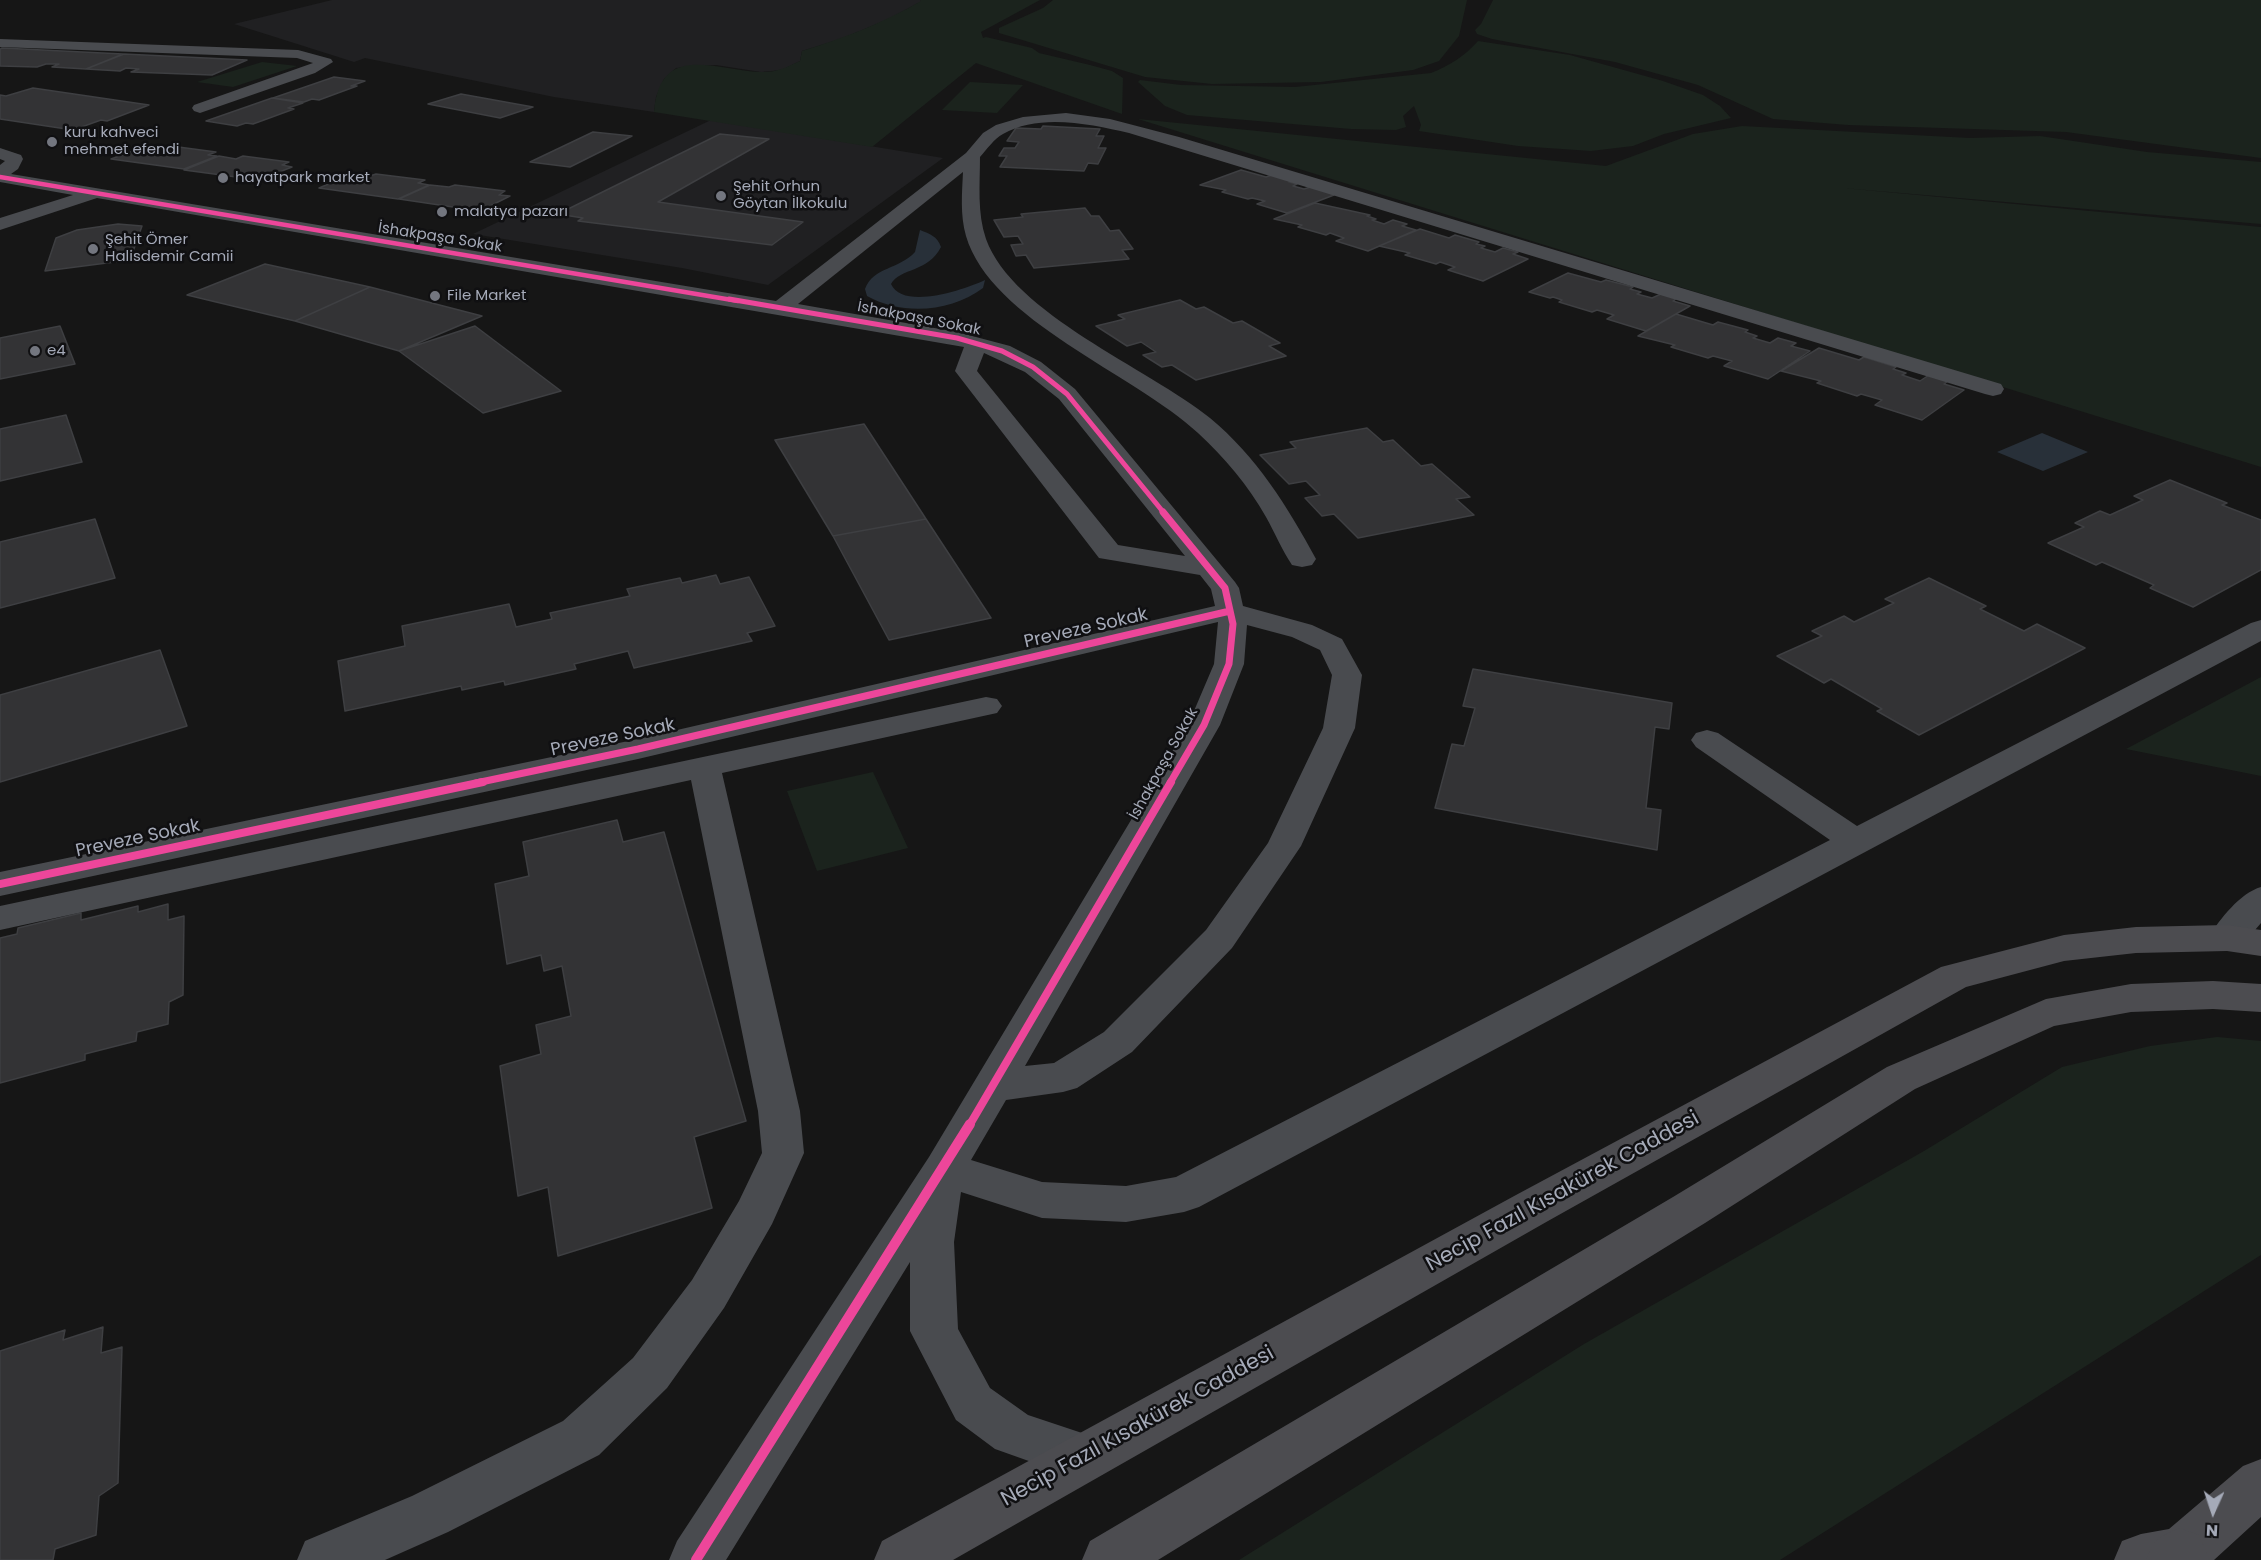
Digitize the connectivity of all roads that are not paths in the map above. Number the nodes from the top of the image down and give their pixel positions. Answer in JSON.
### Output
{"nodes":[{"id":1,"x":0,"y":43,"type":"edge"},
{"id":2,"x":200,"y":108,"type":"dead end"},
{"id":3,"x":0,"y":153,"type":"edge"},
{"id":4,"x":972,"y":157,"type":"junction"},
{"id":5,"x":0,"y":175,"type":"edge"},
{"id":6,"x":93,"y":194,"type":"junction"},
{"id":7,"x":955,"y":203,"type":"junction"},
{"id":8,"x":906,"y":209,"type":"junction"},
{"id":9,"x":0,"y":224,"type":"edge"},
{"id":10,"x":780,"y":308,"type":"junction"},
{"id":11,"x":976,"y":343,"type":"junction"},
{"id":12,"x":1993,"y":389,"type":"dead end"},
{"id":13,"x":1302,"y":559,"type":"dead end"},
{"id":14,"x":1209,"y":568,"type":"junction"},
{"id":15,"x":1230,"y":611,"type":"junction"},
{"id":16,"x":2261,"y":629,"type":"edge"},
{"id":17,"x":986,"y":706,"type":"dead end"},
{"id":18,"x":1707,"y":740,"type":"dead end"},
{"id":19,"x":704,"y":766,"type":"junction"},
{"id":20,"x":1856,"y":842,"type":"junction"},
{"id":21,"x":0,"y":884,"type":"edge"},
{"id":22,"x":2261,"y":899,"type":"edge"},
{"id":23,"x":0,"y":918,"type":"edge"},
{"id":24,"x":2244,"y":940,"type":"edge"},
{"id":25,"x":2261,"y":998,"type":"edge"},
{"id":26,"x":993,"y":1086,"type":"junction"},
{"id":27,"x":944,"y":1169,"type":"junction"},
{"id":28,"x":1085,"y":1456,"type":"junction"},
{"id":29,"x":2261,"y":1483,"type":"edge"},
{"id":30,"x":2176,"y":1551,"type":"edge"},
{"id":31,"x":324,"y":1560,"type":"edge"},
{"id":32,"x":696,"y":1560,"type":"edge"},
{"id":33,"x":901,"y":1560,"type":"edge"},
{"id":34,"x":1109,"y":1560,"type":"edge"}],
"edges":[{"from":1,"to":2,"type":"street"},
{"from":3,"to":5,"type":"street"},
{"from":4,"to":7,"type":"street"},
{"from":4,"to":8,"type":"street"},
{"from":4,"to":12,"type":"street"},
{"from":5,"to":6,"type":"street","name":"İshakpaşa Sokak"},
{"from":6,"to":9,"type":"street"},
{"from":6,"to":10,"type":"street","name":"İshakpaşa Sokak"},
{"from":7,"to":8,"type":"street"},
{"from":7,"to":13,"type":"street"},
{"from":8,"to":10,"type":"street"},
{"from":10,"to":11,"type":"street","name":"İshakpaşa Sokak"},
{"from":11,"to":14,"type":"street","name":"İshakpaşa Sokak"},
{"from":11,"to":14,"type":"street"},
{"from":14,"to":15,"type":"street","name":"İshakpaşa Sokak"},
{"from":15,"to":21,"type":"street","name":"Preveze Sokak"},
{"from":15,"to":26,"type":"street","name":"İshakpaşa Sokak"},
{"from":15,"to":26,"type":"street"},
{"from":16,"to":20,"type":"street"},
{"from":17,"to":19,"type":"street"},
{"from":18,"to":20,"type":"street"},
{"from":19,"to":23,"type":"street"},
{"from":19,"to":31,"type":"street"},
{"from":20,"to":27,"type":"street"},
{"from":22,"to":24,"type":"street"},
{"from":24,"to":28,"type":"main road","name":"Necip Fazıl Kısakürek Caddesi"},
{"from":25,"to":34,"type":"main road"},
{"from":26,"to":27,"type":"street","name":"İshakpaşa Sokak"},
{"from":27,"to":28,"type":"street"},
{"from":27,"to":32,"type":"street","name":"İshakpaşa Sokak"},
{"from":28,"to":33,"type":"main road","name":"Necip Fazıl Kısakürek Caddesi"},
{"from":29,"to":30,"type":"main road"}]}
